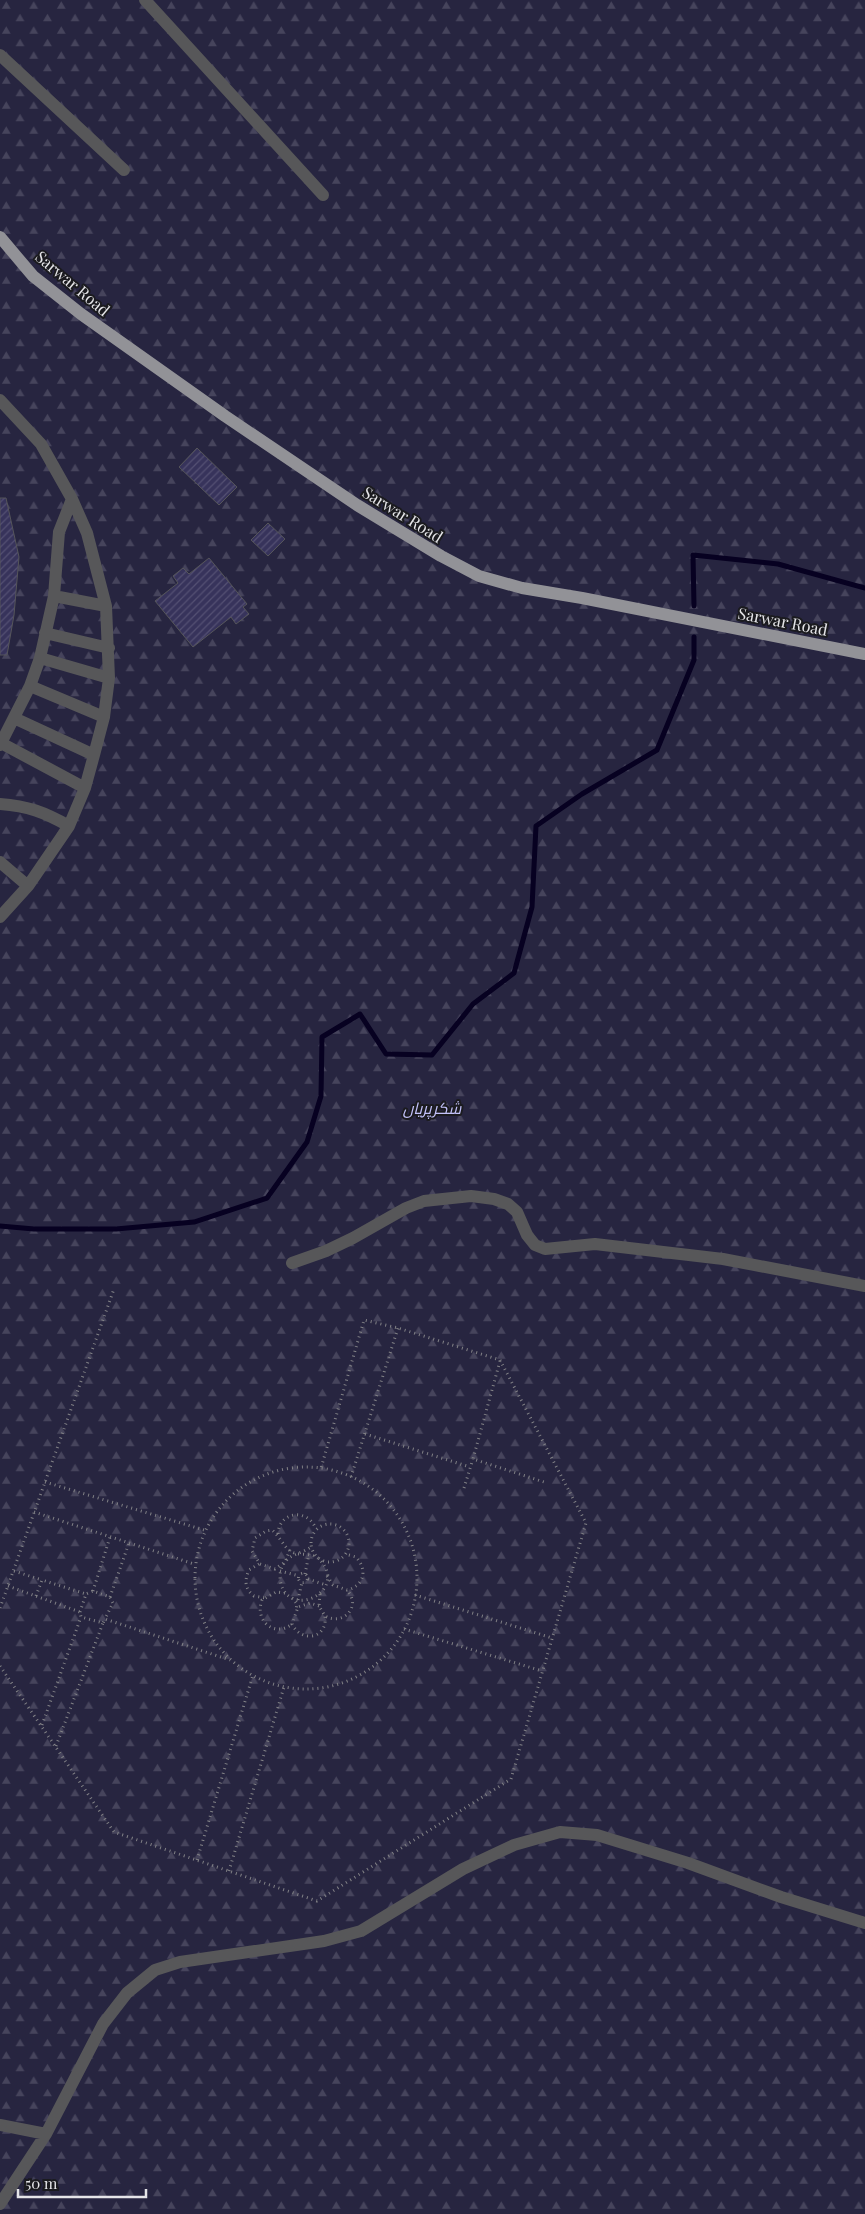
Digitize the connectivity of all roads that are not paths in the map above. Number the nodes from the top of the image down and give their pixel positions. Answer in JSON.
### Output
{"nodes":[{"id":1,"x":145,"y":0,"type":"edge"},
{"id":2,"x":0,"y":56,"type":"edge"},
{"id":3,"x":124,"y":170,"type":"dead end"},
{"id":4,"x":323,"y":196,"type":"dead end"},
{"id":5,"x":0,"y":237,"type":"edge"},
{"id":6,"x":0,"y":400,"type":"edge"},
{"id":7,"x":72,"y":499,"type":"junction"},
{"id":8,"x":54,"y":596,"type":"junction"},
{"id":9,"x":106,"y":606,"type":"junction"},
{"id":10,"x":45,"y":633,"type":"junction"},
{"id":11,"x":109,"y":648,"type":"junction"},
{"id":12,"x":865,"y":654,"type":"edge"},
{"id":13,"x":40,"y":658,"type":"junction"},
{"id":14,"x":109,"y":678,"type":"junction"},
{"id":15,"x":30,"y":686,"type":"junction"},
{"id":16,"x":104,"y":717,"type":"junction"},
{"id":17,"x":14,"y":718,"type":"junction"},
{"id":18,"x":1,"y":744,"type":"edge"},
{"id":19,"x":94,"y":755,"type":"junction"},
{"id":20,"x":85,"y":788,"type":"junction"},
{"id":21,"x":0,"y":804,"type":"edge"},
{"id":22,"x":68,"y":826,"type":"junction"},
{"id":23,"x":0,"y":862,"type":"edge"},
{"id":24,"x":28,"y":886,"type":"junction"},
{"id":25,"x":1,"y":915,"type":"edge"},
{"id":26,"x":292,"y":1263,"type":"dead end"},
{"id":27,"x":865,"y":1286,"type":"edge"},
{"id":28,"x":865,"y":1923,"type":"edge"},
{"id":29,"x":0,"y":2126,"type":"edge"},
{"id":30,"x":46,"y":2134,"type":"junction"},
{"id":31,"x":0,"y":2204,"type":"edge"}],
"edges":[{"from":1,"to":4,"type":"street"},
{"from":2,"to":3,"type":"street"},
{"from":5,"to":12,"type":"main road","name":"Sarwar Road"},
{"from":6,"to":7,"type":"street"},
{"from":7,"to":8,"type":"street"},
{"from":7,"to":9,"type":"street"},
{"from":8,"to":9,"type":"street"},
{"from":8,"to":10,"type":"street"},
{"from":9,"to":11,"type":"street"},
{"from":10,"to":11,"type":"street"},
{"from":10,"to":13,"type":"street"},
{"from":11,"to":14,"type":"street"},
{"from":13,"to":14,"type":"street"},
{"from":13,"to":15,"type":"street"},
{"from":14,"to":16,"type":"street"},
{"from":15,"to":16,"type":"street"},
{"from":15,"to":17,"type":"street"},
{"from":16,"to":19,"type":"street"},
{"from":17,"to":18,"type":"street"},
{"from":17,"to":19,"type":"street"},
{"from":18,"to":20,"type":"street"},
{"from":19,"to":20,"type":"street"},
{"from":20,"to":22,"type":"street"},
{"from":21,"to":22,"type":"street"},
{"from":22,"to":24,"type":"street"},
{"from":23,"to":24,"type":"street"},
{"from":24,"to":25,"type":"street"},
{"from":26,"to":27,"type":"street"},
{"from":28,"to":30,"type":"street"},
{"from":29,"to":30,"type":"street"},
{"from":30,"to":31,"type":"street"}]}
